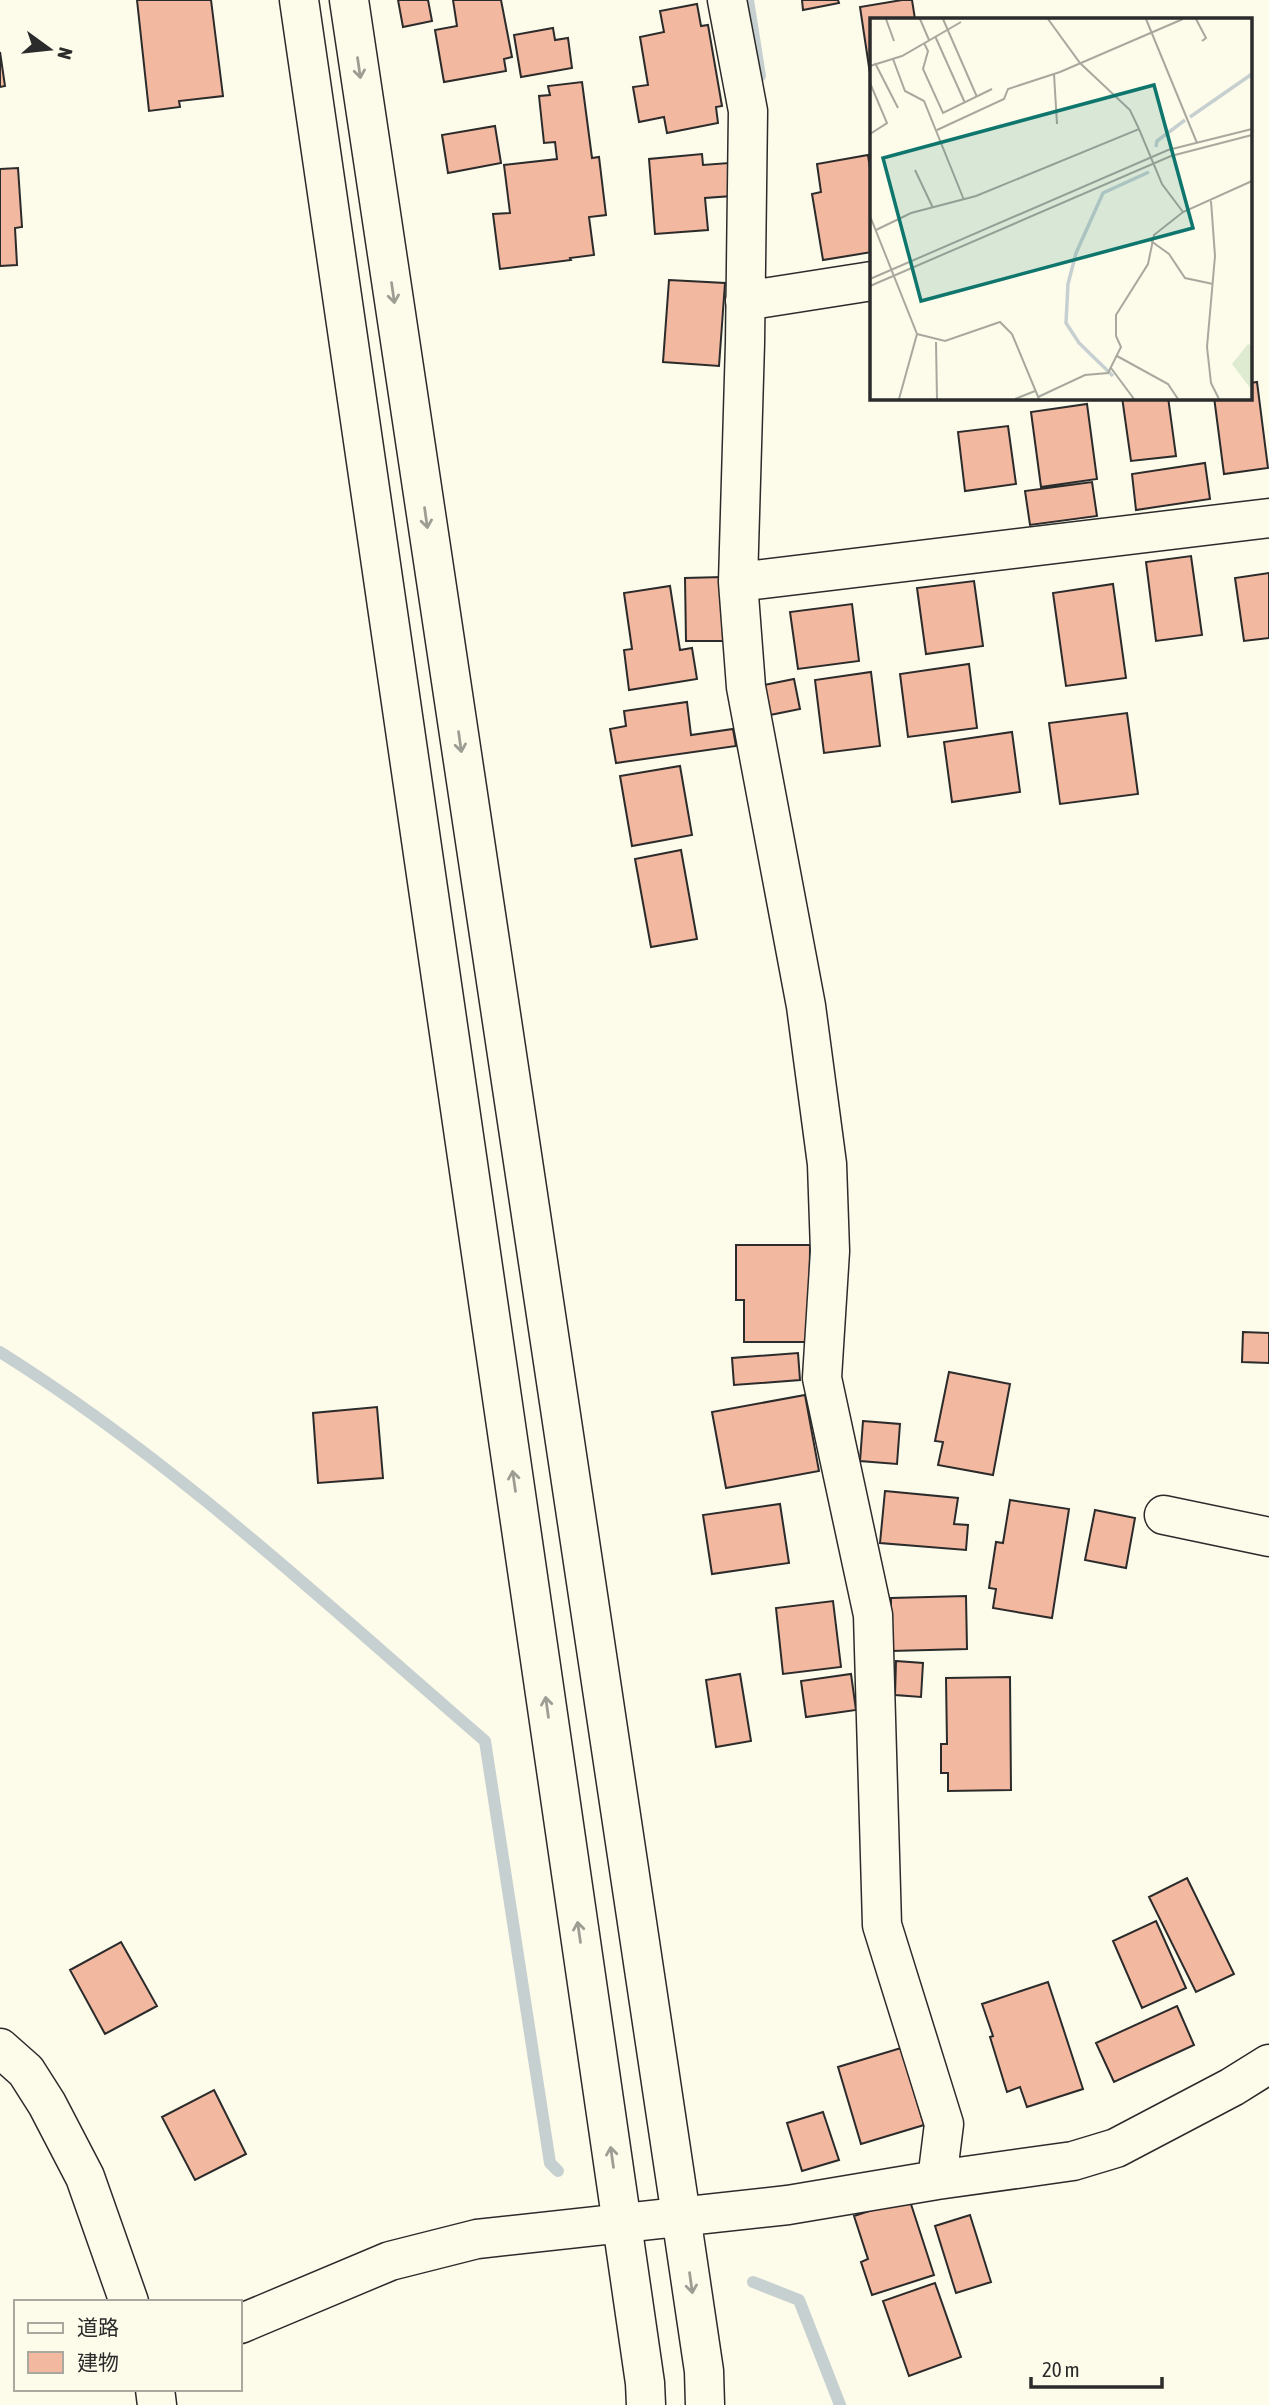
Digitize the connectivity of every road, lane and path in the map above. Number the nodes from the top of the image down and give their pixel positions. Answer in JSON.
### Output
{"nodes":[{"id":1,"x":299,"y":0,"type":"edge"},
{"id":2,"x":349,"y":0,"type":"edge"},
{"id":3,"x":727,"y":0,"type":"edge"},
{"id":4,"x":870,"y":281,"type":"edge"},
{"id":5,"x":757,"y":299,"type":"junction"},
{"id":6,"x":1269,"y":518,"type":"edge"},
{"id":7,"x":738,"y":582,"type":"junction"},
{"id":8,"x":1164,"y":1515,"type":"dead end"},
{"id":9,"x":1269,"y":1537,"type":"edge"},
{"id":10,"x":0,"y":2048,"type":"edge"},
{"id":11,"x":1269,"y":2064,"type":"edge"},
{"id":12,"x":937,"y":2180,"type":"junction"},
{"id":13,"x":681,"y":2216,"type":"junction"},
{"id":14,"x":622,"y":2224,"type":"junction"},
{"id":15,"x":129,"y":2300,"type":"edge"},
{"id":16,"x":242,"y":2324,"type":"edge"},
{"id":17,"x":646,"y":2405,"type":"edge"},
{"id":18,"x":705,"y":2405,"type":"edge"}],
"edges":[{"from":14,"to":1,"type":"street","one_way":true},
{"from":2,"to":13,"type":"street","one_way":true},
{"from":3,"to":5,"type":"street"},
{"from":4,"to":5,"type":"street"},
{"from":5,"to":7,"type":"street"},
{"from":6,"to":7,"type":"street"},
{"from":7,"to":12,"type":"street"},
{"from":8,"to":9,"type":"street"},
{"from":10,"to":15,"type":"street"},
{"from":11,"to":12,"type":"street"},
{"from":12,"to":13,"type":"street"},
{"from":13,"to":14,"type":"street"},
{"from":13,"to":18,"type":"street","one_way":true},
{"from":14,"to":16,"type":"street"},
{"from":14,"to":17,"type":"street"}]}
